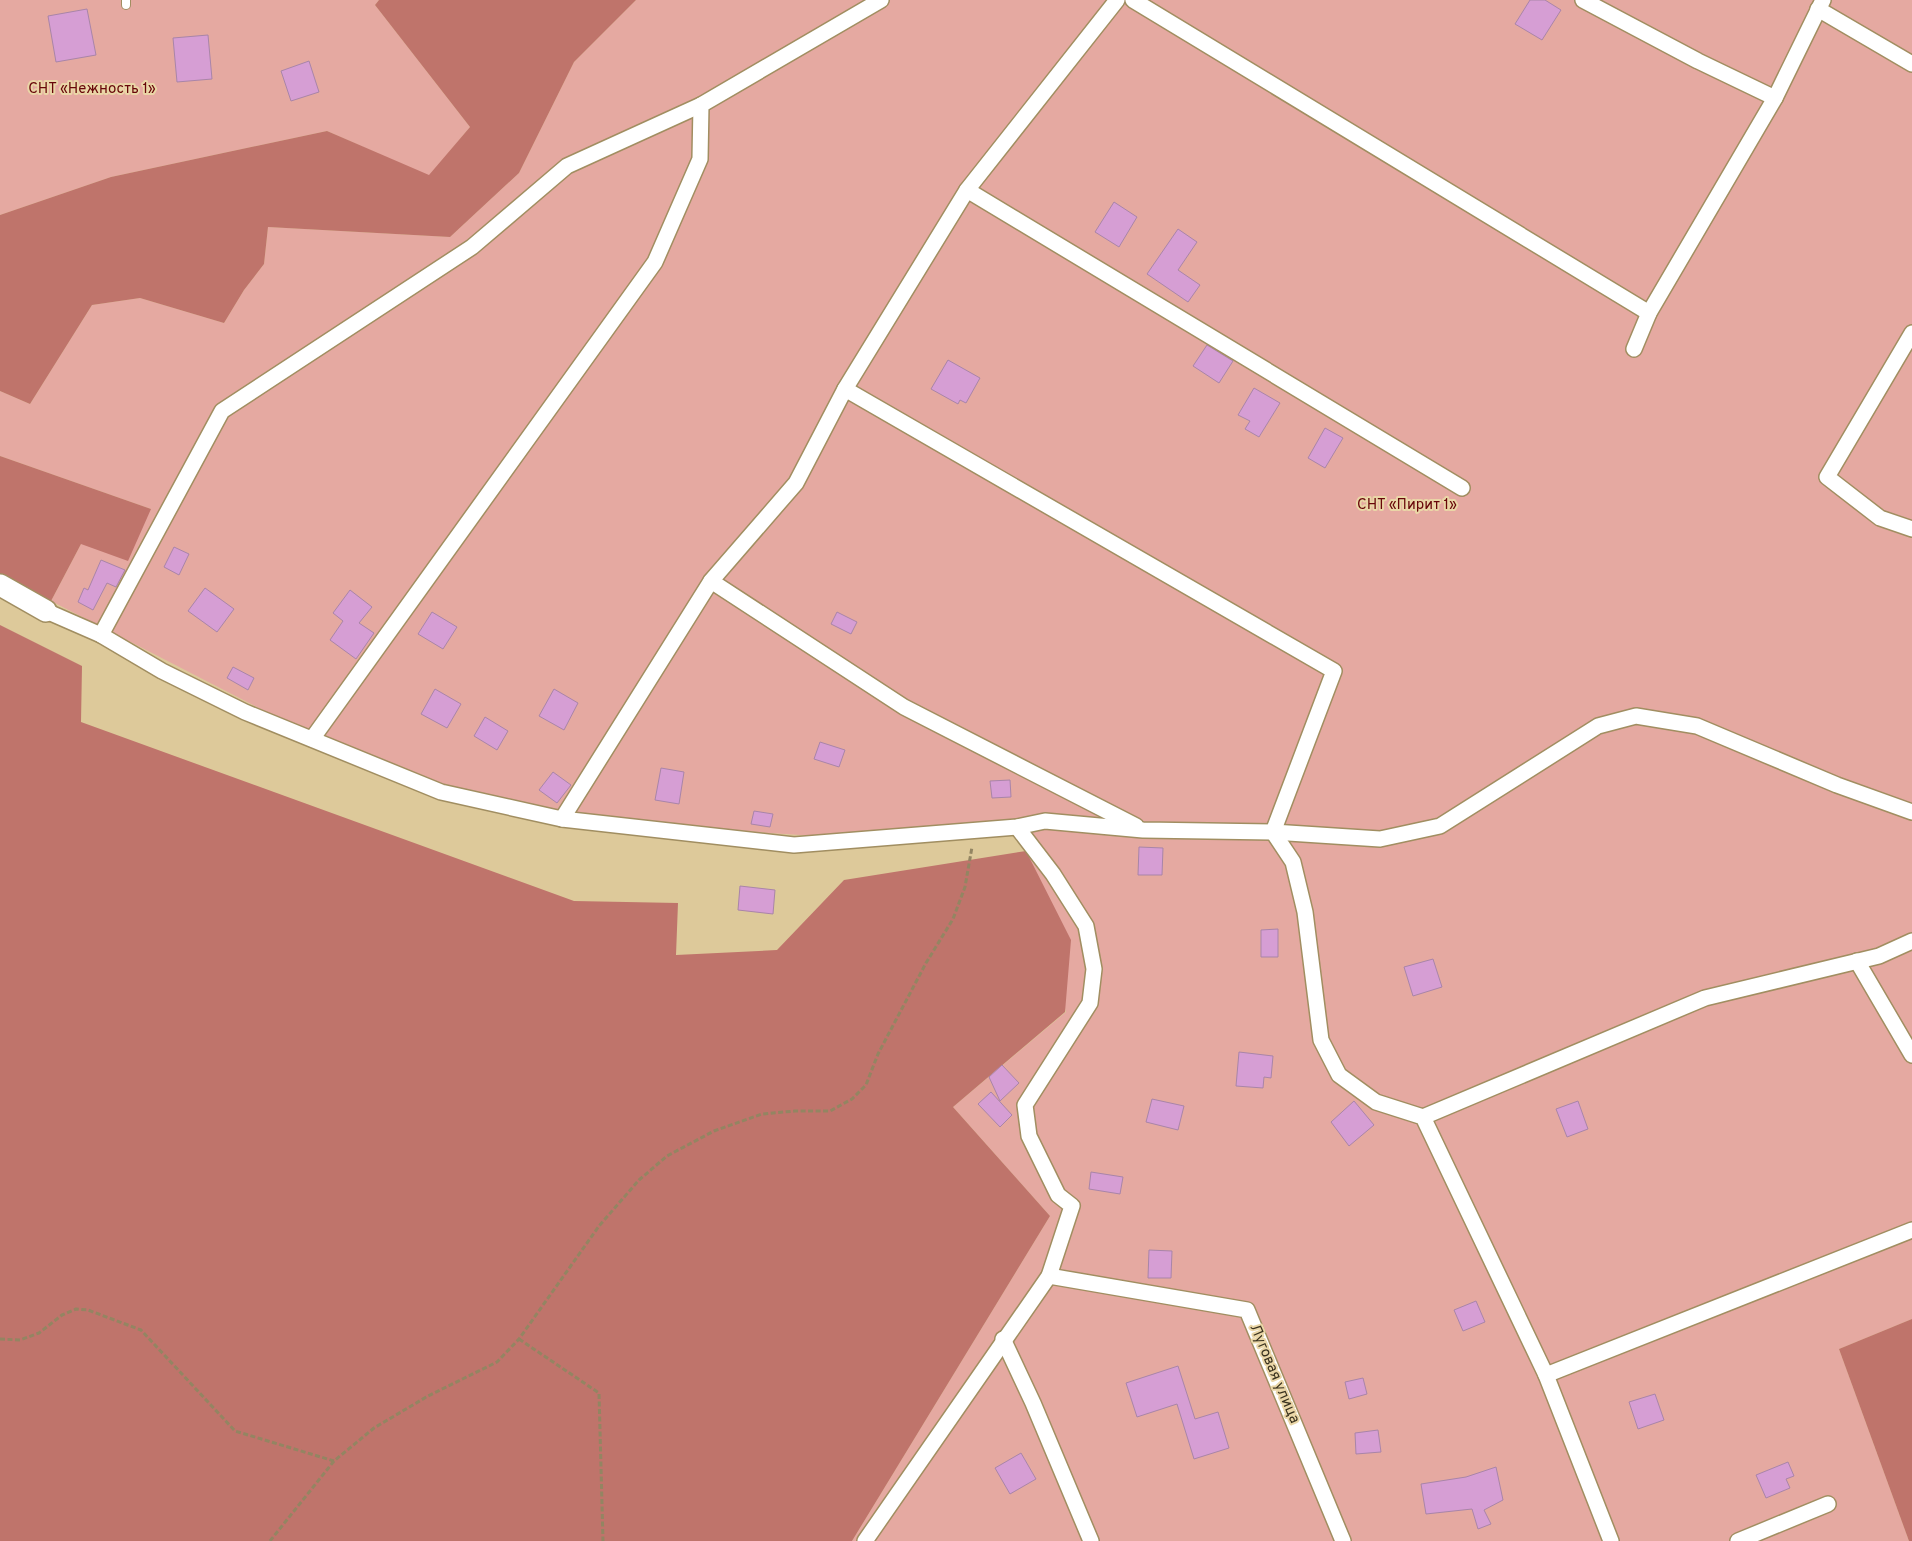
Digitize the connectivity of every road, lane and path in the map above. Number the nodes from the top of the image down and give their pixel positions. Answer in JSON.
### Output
{"nodes":[{"id":1,"x":881,"y":0,"type":"edge"},
{"id":2,"x":1117,"y":0,"type":"edge"},
{"id":3,"x":1133,"y":0,"type":"edge"},
{"id":4,"x":1583,"y":0,"type":"edge"},
{"id":5,"x":1821,"y":4,"type":"edge"},
{"id":6,"x":1912,"y":64,"type":"edge"},
{"id":7,"x":1775,"y":98,"type":"junction"},
{"id":8,"x":701,"y":105,"type":"junction"},
{"id":9,"x":967,"y":190,"type":"junction"},
{"id":10,"x":1650,"y":313,"type":"junction"},
{"id":11,"x":1912,"y":333,"type":"edge"},
{"id":12,"x":1634,"y":349,"type":"dead end"},
{"id":13,"x":844,"y":389,"type":"junction"},
{"id":14,"x":1462,"y":488,"type":"dead end"},
{"id":15,"x":1912,"y":529,"type":"edge"},
{"id":16,"x":711,"y":580,"type":"junction"},
{"id":17,"x":0,"y":585,"type":"edge"},
{"id":18,"x":46,"y":611,"type":"joint"},
{"id":19,"x":101,"y":635,"type":"junction"},
{"id":20,"x":312,"y":739,"type":"junction"},
{"id":21,"x":1912,"y":812,"type":"edge"},
{"id":22,"x":562,"y":819,"type":"junction"},
{"id":23,"x":1017,"y":827,"type":"junction"},
{"id":24,"x":1143,"y":830,"type":"junction"},
{"id":25,"x":970,"y":831,"type":"junction"},
{"id":26,"x":1273,"y":832,"type":"junction"},
{"id":27,"x":1912,"y":941,"type":"edge"},
{"id":28,"x":1857,"y":961,"type":"junction"},
{"id":29,"x":1912,"y":1055,"type":"edge"},
{"id":30,"x":1423,"y":1117,"type":"junction"},
{"id":31,"x":1912,"y":1230,"type":"edge"},
{"id":32,"x":1049,"y":1276,"type":"junction"},
{"id":33,"x":0,"y":1339,"type":"edge"},
{"id":34,"x":519,"y":1339,"type":"junction"},
{"id":35,"x":1004,"y":1339,"type":"junction"},
{"id":36,"x":1546,"y":1375,"type":"junction"},
{"id":37,"x":334,"y":1461,"type":"junction"},
{"id":38,"x":1828,"y":1504,"type":"dead end"},
{"id":39,"x":270,"y":1541,"type":"edge"},
{"id":40,"x":603,"y":1541,"type":"edge"},
{"id":41,"x":865,"y":1541,"type":"edge"},
{"id":42,"x":1091,"y":1541,"type":"edge"},
{"id":43,"x":1343,"y":1541,"type":"edge"},
{"id":44,"x":1611,"y":1541,"type":"edge"},
{"id":45,"x":1738,"y":1541,"type":"edge"}],
"edges":[{"from":1,"to":8,"type":"street"},
{"from":2,"to":9,"type":"street"},
{"from":3,"to":10,"type":"street"},
{"from":4,"to":7,"type":"street"},
{"from":5,"to":6,"type":"street"},
{"from":5,"to":7,"type":"street"},
{"from":7,"to":10,"type":"street"},
{"from":8,"to":19,"type":"street"},
{"from":8,"to":20,"type":"street"},
{"from":9,"to":13,"type":"street"},
{"from":9,"to":14,"type":"street"},
{"from":10,"to":12,"type":"street"},
{"from":11,"to":15,"type":"street"},
{"from":13,"to":16,"type":"street"},
{"from":13,"to":26,"type":"street"},
{"from":16,"to":22,"type":"street"},
{"from":16,"to":24,"type":"street"},
{"from":17,"to":18,"type":"street"},
{"from":18,"to":19,"type":"street"},
{"from":19,"to":20,"type":"street"},
{"from":20,"to":22,"type":"street"},
{"from":21,"to":26,"type":"street"},
{"from":22,"to":25,"type":"street"},
{"from":23,"to":24,"type":"street"},
{"from":23,"to":25,"type":"street"},
{"from":23,"to":32,"type":"street"},
{"from":24,"to":26,"type":"street"},
{"from":25,"to":34,"type":"path"},
{"from":26,"to":30,"type":"street"},
{"from":27,"to":28,"type":"street"},
{"from":28,"to":29,"type":"street"},
{"from":28,"to":30,"type":"street"},
{"from":30,"to":36,"type":"street"},
{"from":31,"to":36,"type":"street"},
{"from":32,"to":35,"type":"street"},
{"from":32,"to":43,"type":"street","name":"Луговая улица"},
{"from":33,"to":37,"type":"path"},
{"from":34,"to":37,"type":"path"},
{"from":34,"to":40,"type":"path"},
{"from":35,"to":41,"type":"street"},
{"from":35,"to":42,"type":"street"},
{"from":36,"to":44,"type":"street"},
{"from":37,"to":39,"type":"path"},
{"from":38,"to":45,"type":"street"}]}
